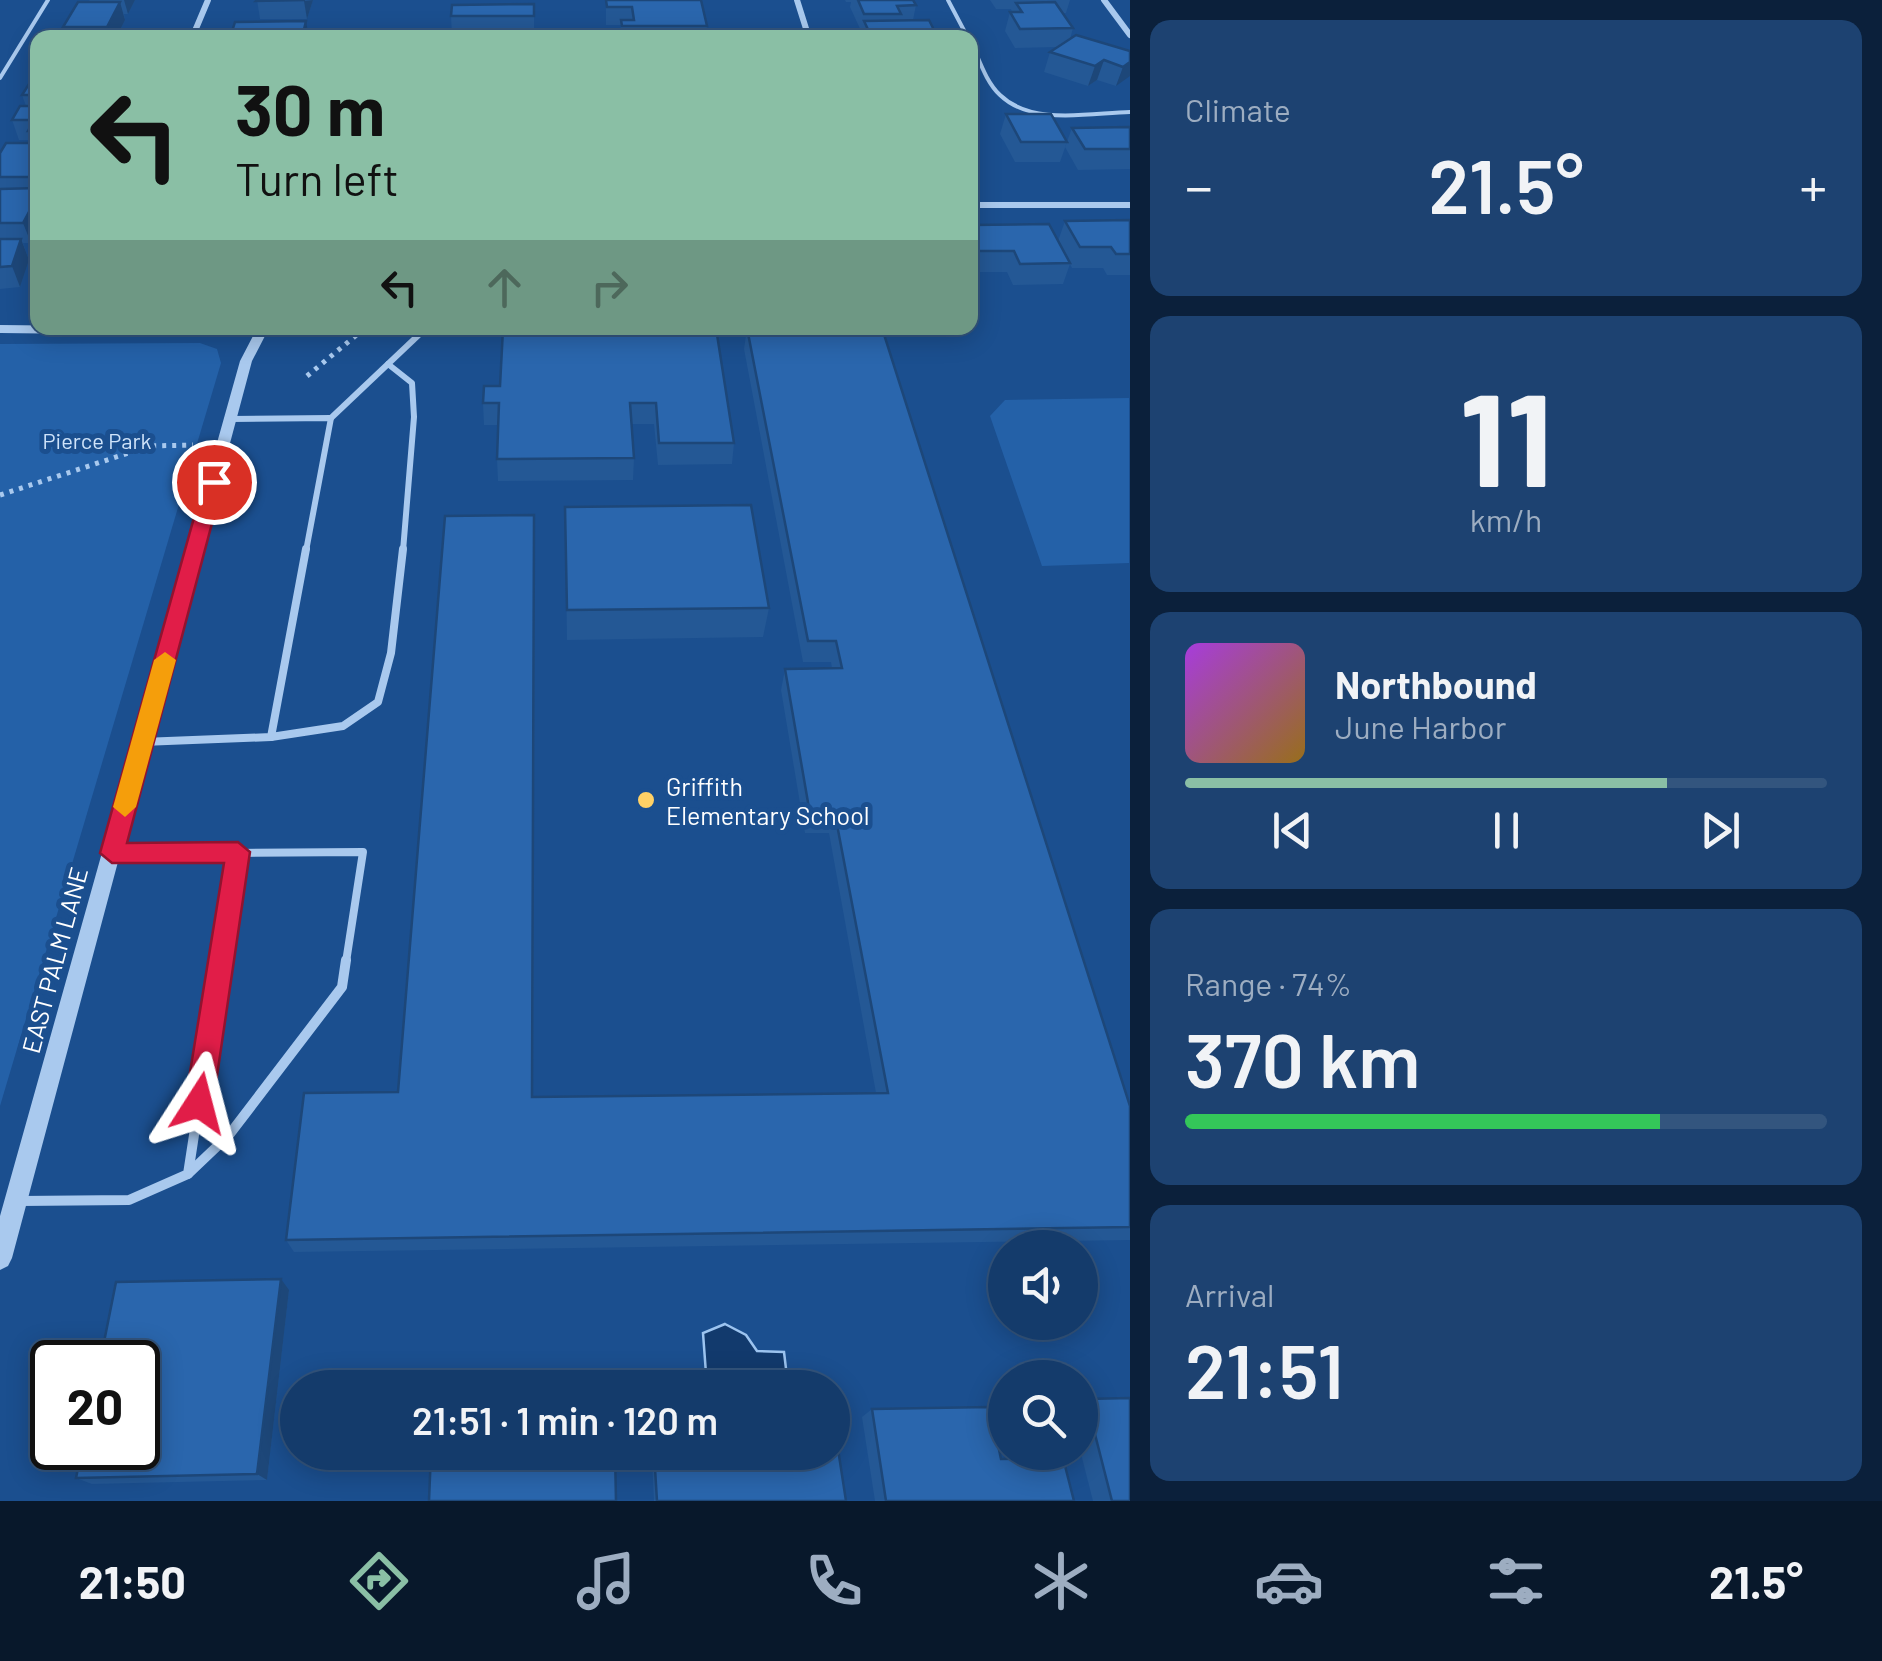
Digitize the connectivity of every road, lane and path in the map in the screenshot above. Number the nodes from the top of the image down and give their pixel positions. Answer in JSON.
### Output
{"nodes":[{"id":1,"x":48,"y":0,"type":"edge"},
{"id":2,"x":208,"y":0,"type":"edge"},
{"id":3,"x":797,"y":0,"type":"edge"},
{"id":4,"x":948,"y":0,"type":"edge"},
{"id":5,"x":1104,"y":0,"type":"edge"},
{"id":6,"x":195,"y":30,"type":"edge"},
{"id":7,"x":806,"y":30,"type":"edge"},
{"id":8,"x":964,"y":30,"type":"edge"},
{"id":9,"x":1130,"y":35,"type":"edge"},
{"id":10,"x":978,"y":56,"type":"edge"},
{"id":11,"x":0,"y":78,"type":"edge"},
{"id":12,"x":1130,"y":112,"type":"edge"},
{"id":13,"x":978,"y":205,"type":"edge"},
{"id":14,"x":1130,"y":206,"type":"edge"},
{"id":15,"x":0,"y":329,"type":"edge"},
{"id":16,"x":30,"y":329,"type":"edge"},
{"id":17,"x":261,"y":335,"type":"edge"},
{"id":18,"x":357,"y":335,"type":"edge"},
{"id":19,"x":419,"y":335,"type":"edge"},
{"id":20,"x":388,"y":364,"type":"junction"},
{"id":21,"x":307,"y":376,"type":"dead end"},
{"id":22,"x":331,"y":418,"type":"junction"},
{"id":23,"x":231,"y":419,"type":"junction"},
{"id":24,"x":224,"y":445,"type":"junction"},
{"id":25,"x":0,"y":495,"type":"edge"},
{"id":26,"x":271,"y":737,"type":"junction"},
{"id":27,"x":142,"y":742,"type":"junction"},
{"id":28,"x":238,"y":852,"type":"junction"},
{"id":29,"x":112,"y":853,"type":"junction"},
{"id":30,"x":188,"y":1174,"type":"junction"},
{"id":31,"x":16,"y":1201,"type":"junction"},
{"id":32,"x":0,"y":1258,"type":"edge"}],
"edges":[{"from":1,"to":11,"type":"lane"},
{"from":2,"to":6,"type":"street"},
{"from":3,"to":7,"type":"street"},
{"from":4,"to":8,"type":"lane"},
{"from":5,"to":9,"type":"street"},
{"from":10,"to":12,"type":"lane"},
{"from":13,"to":14,"type":"street"},
{"from":15,"to":16,"type":"street"},
{"from":17,"to":23,"type":"street","name":"EAST PALM LANE"},
{"from":18,"to":21,"type":"path"},
{"from":19,"to":20,"type":"lane"},
{"from":20,"to":22,"type":"lane"},
{"from":20,"to":26,"type":"lane"},
{"from":22,"to":23,"type":"lane"},
{"from":22,"to":26,"type":"lane"},
{"from":23,"to":24,"type":"street","name":"EAST PALM LANE"},
{"from":24,"to":25,"type":"path"},
{"from":24,"to":27,"type":"street","name":"EAST PALM LANE"},
{"from":26,"to":27,"type":"lane"},
{"from":27,"to":29,"type":"street","name":"EAST PALM LANE"},
{"from":28,"to":29,"type":"lane"},
{"from":28,"to":30,"type":"lane"},
{"from":28,"to":30,"type":"lane"},
{"from":29,"to":31,"type":"street","name":"EAST PALM LANE"},
{"from":30,"to":31,"type":"lane"},
{"from":31,"to":32,"type":"street","name":"EAST PALM LANE"}]}
